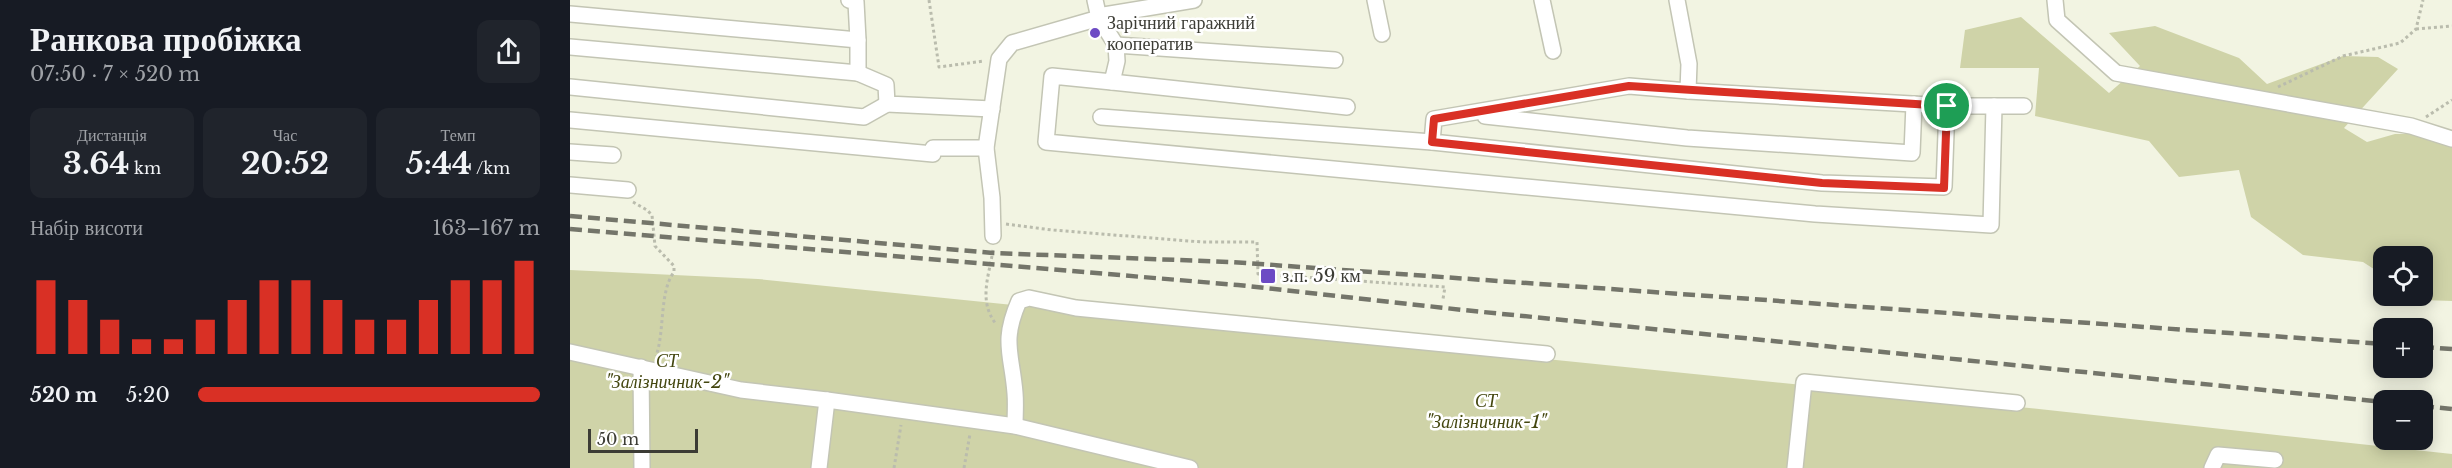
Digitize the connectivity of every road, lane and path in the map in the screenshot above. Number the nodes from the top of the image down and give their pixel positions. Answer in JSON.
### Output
{"nodes":[{"id":1,"x":849,"y":0,"type":"edge"},
{"id":2,"x":929,"y":0,"type":"edge"},
{"id":3,"x":1095,"y":0,"type":"edge"},
{"id":4,"x":1194,"y":0,"type":"edge"},
{"id":5,"x":1376,"y":0,"type":"edge"},
{"id":6,"x":1542,"y":0,"type":"edge"},
{"id":7,"x":1677,"y":0,"type":"edge"},
{"id":8,"x":2055,"y":0,"type":"edge"},
{"id":9,"x":2423,"y":0,"type":"edge"},
{"id":10,"x":570,"y":14,"type":"edge"},
{"id":11,"x":1098,"y":17,"type":"junction"},
{"id":12,"x":2452,"y":26,"type":"edge"},
{"id":13,"x":2416,"y":29,"type":"junction"},
{"id":14,"x":1382,"y":34,"type":"dead end"},
{"id":15,"x":858,"y":40,"type":"junction"},
{"id":16,"x":1116,"y":45,"type":"junction"},
{"id":17,"x":570,"y":47,"type":"edge"},
{"id":18,"x":1553,"y":51,"type":"dead end"},
{"id":19,"x":999,"y":59,"type":"junction"},
{"id":20,"x":1335,"y":60,"type":"dead end"},
{"id":21,"x":858,"y":73,"type":"junction"},
{"id":22,"x":1112,"y":82,"type":"junction"},
{"id":23,"x":570,"y":87,"type":"edge"},
{"id":24,"x":1688,"y":91,"type":"junction"},
{"id":25,"x":2258,"y":97,"type":"junction"},
{"id":26,"x":2452,"y":100,"type":"edge"},
{"id":27,"x":887,"y":104,"type":"junction"},
{"id":28,"x":1914,"y":104,"type":"junction"},
{"id":29,"x":1947,"y":106,"type":"junction"},
{"id":30,"x":1994,"y":106,"type":"junction"},
{"id":31,"x":2024,"y":106,"type":"dead end"},
{"id":32,"x":1347,"y":107,"type":"dead end"},
{"id":33,"x":992,"y":109,"type":"junction"},
{"id":34,"x":1466,"y":114,"type":"junction"},
{"id":35,"x":1101,"y":117,"type":"dead end"},
{"id":36,"x":570,"y":120,"type":"edge"},
{"id":37,"x":2411,"y":126,"type":"junction"},
{"id":38,"x":2452,"y":139,"type":"edge"},
{"id":39,"x":1432,"y":142,"type":"junction"},
{"id":40,"x":986,"y":148,"type":"junction"},
{"id":41,"x":570,"y":152,"type":"edge"},
{"id":42,"x":613,"y":155,"type":"dead end"},
{"id":43,"x":570,"y":185,"type":"edge"},
{"id":44,"x":628,"y":190,"type":"joint"},
{"id":45,"x":993,"y":229,"type":"joint"},
{"id":46,"x":993,"y":253,"type":"dead end"},
{"id":47,"x":1443,"y":299,"type":"dead end"},
{"id":48,"x":1008,"y":344,"type":"junction"},
{"id":49,"x":570,"y":352,"type":"edge"},
{"id":50,"x":1547,"y":354,"type":"dead end"},
{"id":51,"x":646,"y":368,"type":"junction"},
{"id":52,"x":827,"y":400,"type":"junction"},
{"id":53,"x":2017,"y":403,"type":"dead end"},
{"id":54,"x":903,"y":410,"type":"junction"},
{"id":55,"x":972,"y":420,"type":"junction"},
{"id":56,"x":1015,"y":426,"type":"junction"},
{"id":57,"x":2275,"y":460,"type":"dead end"},
{"id":58,"x":642,"y":468,"type":"edge"},
{"id":59,"x":819,"y":468,"type":"edge"},
{"id":60,"x":894,"y":468,"type":"edge"},
{"id":61,"x":964,"y":468,"type":"edge"},
{"id":62,"x":1190,"y":468,"type":"edge"},
{"id":63,"x":1795,"y":468,"type":"edge"},
{"id":64,"x":2212,"y":468,"type":"edge"}],
"edges":[{"from":1,"to":15,"type":"street"},
{"from":2,"to":19,"type":"path"},
{"from":3,"to":11,"type":"street"},
{"from":4,"to":11,"type":"street"},
{"from":5,"to":14,"type":"street"},
{"from":6,"to":18,"type":"street"},
{"from":7,"to":24,"type":"street"},
{"from":8,"to":25,"type":"street"},
{"from":9,"to":13,"type":"path"},
{"from":10,"to":15,"type":"street"},
{"from":11,"to":16,"type":"street"},
{"from":11,"to":19,"type":"street"},
{"from":12,"to":13,"type":"path"},
{"from":13,"to":25,"type":"path"},
{"from":15,"to":21,"type":"street"},
{"from":16,"to":20,"type":"street"},
{"from":16,"to":22,"type":"street"},
{"from":17,"to":21,"type":"street"},
{"from":19,"to":33,"type":"street"},
{"from":21,"to":27,"type":"street"},
{"from":22,"to":30,"type":"street"},
{"from":22,"to":32,"type":"street"},
{"from":23,"to":27,"type":"street"},
{"from":24,"to":28,"type":"street"},
{"from":24,"to":34,"type":"street"},
{"from":25,"to":37,"type":"street"},
{"from":26,"to":37,"type":"path"},
{"from":27,"to":33,"type":"street"},
{"from":28,"to":29,"type":"street"},
{"from":28,"to":34,"type":"street"},
{"from":29,"to":30,"type":"street"},
{"from":29,"to":39,"type":"street"},
{"from":30,"to":31,"type":"street"},
{"from":33,"to":40,"type":"street"},
{"from":34,"to":39,"type":"street"},
{"from":35,"to":39,"type":"street"},
{"from":36,"to":40,"type":"street"},
{"from":37,"to":38,"type":"street"},
{"from":40,"to":45,"type":"street"},
{"from":41,"to":42,"type":"street"},
{"from":43,"to":44,"type":"street"},
{"from":44,"to":51,"type":"path"},
{"from":45,"to":47,"type":"path"},
{"from":46,"to":48,"type":"path"},
{"from":48,"to":50,"type":"street"},
{"from":48,"to":56,"type":"street"},
{"from":49,"to":51,"type":"street"},
{"from":51,"to":52,"type":"street"},
{"from":51,"to":58,"type":"street"},
{"from":52,"to":54,"type":"street"},
{"from":52,"to":59,"type":"street"},
{"from":53,"to":63,"type":"street"},
{"from":54,"to":55,"type":"street"},
{"from":54,"to":60,"type":"path"},
{"from":55,"to":56,"type":"street"},
{"from":55,"to":61,"type":"path"},
{"from":56,"to":62,"type":"street"},
{"from":57,"to":64,"type":"street"}]}
